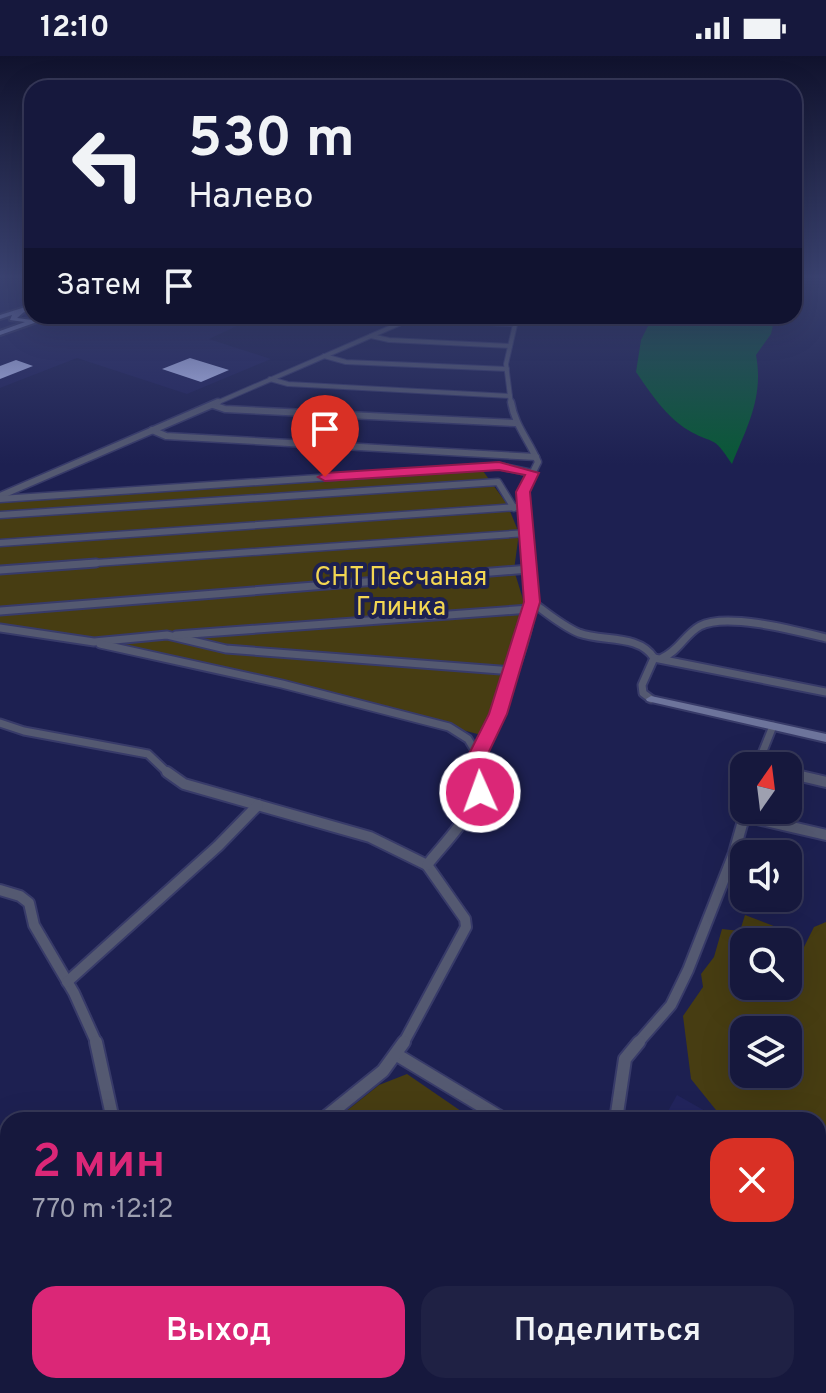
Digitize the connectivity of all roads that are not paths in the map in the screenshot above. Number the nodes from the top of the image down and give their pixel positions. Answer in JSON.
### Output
{"nodes":[{"id":1,"x":360,"y":340,"type":"edge"},
{"id":2,"x":397,"y":340,"type":"edge"},
{"id":3,"x":511,"y":340,"type":"edge"},
{"id":4,"x":510,"y":346,"type":"junction"},
{"id":5,"x":323,"y":356,"type":"junction"},
{"id":6,"x":507,"y":369,"type":"junction"},
{"id":7,"x":270,"y":379,"type":"junction"},
{"id":8,"x":510,"y":396,"type":"junction"},
{"id":9,"x":212,"y":405,"type":"junction"},
{"id":10,"x":515,"y":423,"type":"junction"},
{"id":11,"x":152,"y":430,"type":"junction"},
{"id":12,"x":536,"y":457,"type":"junction"},
{"id":13,"x":532,"y":473,"type":"junction"},
{"id":14,"x":0,"y":497,"type":"edge"},
{"id":15,"x":526,"y":507,"type":"junction"},
{"id":16,"x":514,"y":508,"type":"junction"},
{"id":17,"x":0,"y":515,"type":"edge"},
{"id":18,"x":527,"y":533,"type":"junction"},
{"id":19,"x":0,"y":543,"type":"edge"},
{"id":20,"x":529,"y":569,"type":"junction"},
{"id":21,"x":0,"y":570,"type":"edge"},
{"id":22,"x":531,"y":605,"type":"junction"},
{"id":23,"x":0,"y":611,"type":"edge"},
{"id":24,"x":0,"y":628,"type":"edge"},
{"id":25,"x":167,"y":635,"type":"junction"},
{"id":26,"x":826,"y":638,"type":"edge"},
{"id":27,"x":94,"y":642,"type":"junction"},
{"id":28,"x":658,"y":658,"type":"junction"},
{"id":29,"x":512,"y":671,"type":"junction"},
{"id":30,"x":826,"y":692,"type":"edge"},
{"id":31,"x":651,"y":699,"type":"joint"},
{"id":32,"x":0,"y":723,"type":"edge"},
{"id":33,"x":773,"y":726,"type":"junction"},
{"id":34,"x":826,"y":738,"type":"edge"},
{"id":35,"x":763,"y":752,"type":"edge"},
{"id":36,"x":477,"y":754,"type":"junction"},
{"id":37,"x":802,"y":776,"type":"edge"},
{"id":38,"x":826,"y":782,"type":"edge"},
{"id":39,"x":258,"y":805,"type":"junction"},
{"id":40,"x":742,"y":824,"type":"edge"},
{"id":41,"x":786,"y":824,"type":"edge"},
{"id":42,"x":826,"y":835,"type":"edge"},
{"id":43,"x":427,"y":865,"type":"junction"},
{"id":44,"x":0,"y":890,"type":"edge"},
{"id":45,"x":67,"y":982,"type":"junction"},
{"id":46,"x":397,"y":1055,"type":"junction"},
{"id":47,"x":111,"y":1112,"type":"edge"},
{"id":48,"x":332,"y":1112,"type":"edge"},
{"id":49,"x":492,"y":1112,"type":"edge"},
{"id":50,"x":617,"y":1112,"type":"edge"}],
"edges":[{"from":1,"to":5,"type":"street"},
{"from":2,"to":4,"type":"street"},
{"from":3,"to":4,"type":"street"},
{"from":4,"to":6,"type":"street"},
{"from":5,"to":6,"type":"street"},
{"from":5,"to":7,"type":"street"},
{"from":6,"to":8,"type":"street"},
{"from":7,"to":8,"type":"street"},
{"from":7,"to":9,"type":"street"},
{"from":8,"to":10,"type":"street"},
{"from":9,"to":10,"type":"street"},
{"from":9,"to":11,"type":"street"},
{"from":10,"to":12,"type":"street"},
{"from":11,"to":12,"type":"street"},
{"from":11,"to":14,"type":"street"},
{"from":12,"to":13,"type":"street"},
{"from":13,"to":14,"type":"street"},
{"from":13,"to":15,"type":"street"},
{"from":15,"to":16,"type":"street"},
{"from":15,"to":18,"type":"street"},
{"from":16,"to":17,"type":"street"},
{"from":16,"to":19,"type":"street"},
{"from":18,"to":20,"type":"street"},
{"from":18,"to":21,"type":"street"},
{"from":20,"to":22,"type":"street"},
{"from":20,"to":23,"type":"street"},
{"from":22,"to":25,"type":"street"},
{"from":22,"to":28,"type":"street"},
{"from":22,"to":29,"type":"street"},
{"from":24,"to":27,"type":"street"},
{"from":25,"to":27,"type":"street"},
{"from":25,"to":29,"type":"street"},
{"from":26,"to":28,"type":"street"},
{"from":27,"to":36,"type":"street"},
{"from":28,"to":30,"type":"street"},
{"from":28,"to":31,"type":"street"},
{"from":29,"to":36,"type":"street"},
{"from":31,"to":33,"type":"street"},
{"from":32,"to":39,"type":"street"},
{"from":33,"to":34,"type":"street"},
{"from":33,"to":35,"type":"street"},
{"from":36,"to":43,"type":"street"},
{"from":37,"to":38,"type":"street"},
{"from":39,"to":43,"type":"street"},
{"from":39,"to":45,"type":"street"},
{"from":40,"to":50,"type":"street"},
{"from":41,"to":42,"type":"street"},
{"from":43,"to":46,"type":"street"},
{"from":44,"to":45,"type":"street"},
{"from":45,"to":47,"type":"street"},
{"from":46,"to":48,"type":"street"},
{"from":46,"to":49,"type":"street"}]}
